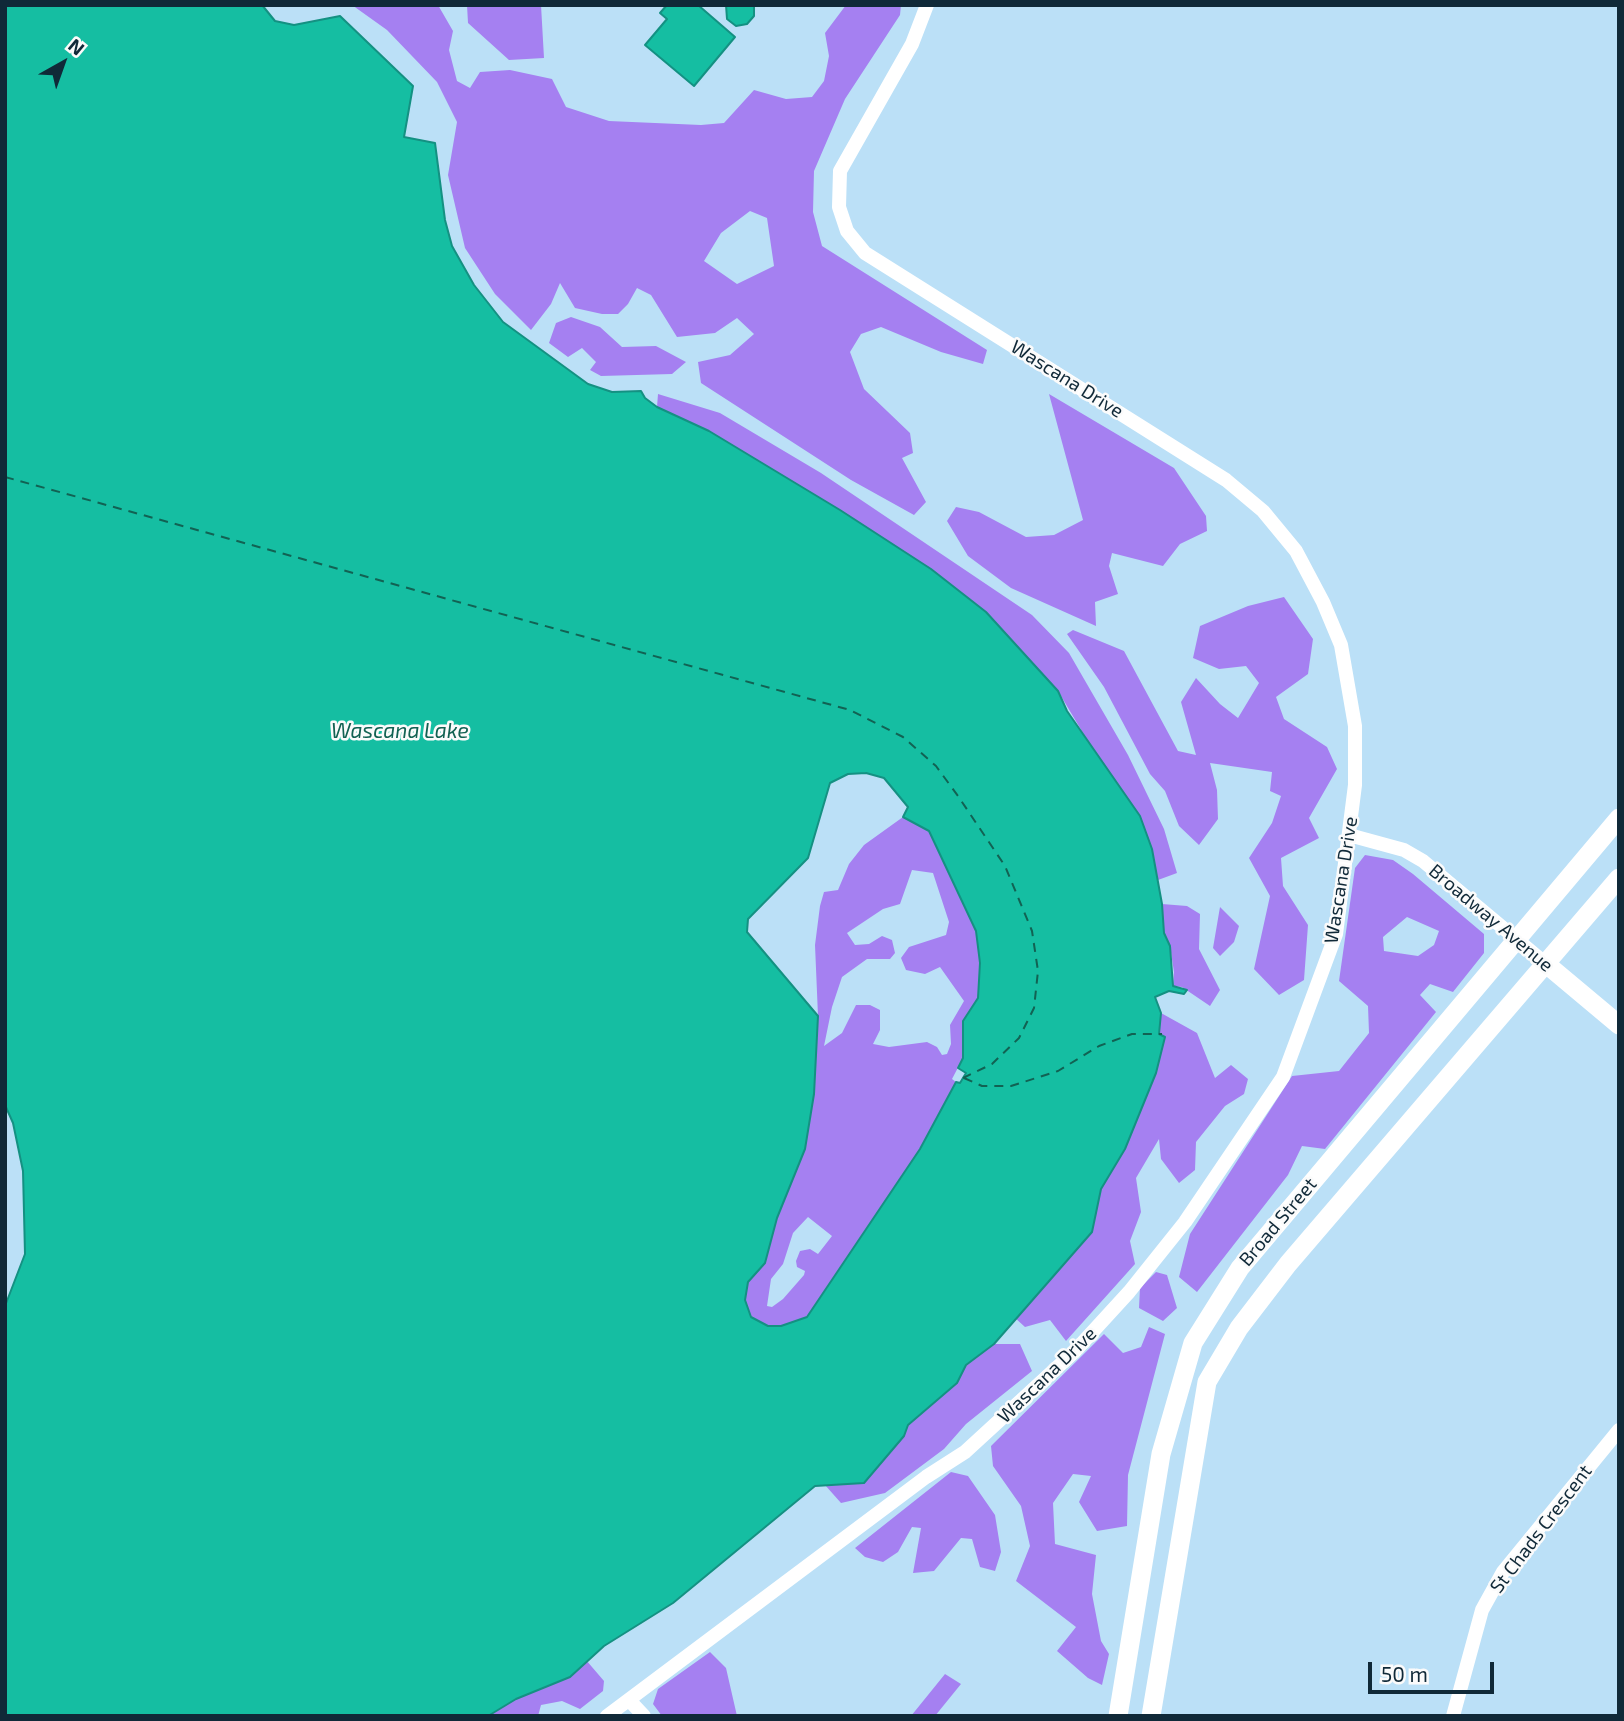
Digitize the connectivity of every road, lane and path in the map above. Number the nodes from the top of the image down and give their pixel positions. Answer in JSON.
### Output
{"nodes":[{"id":1,"x":927,"y":5,"type":"edge"},
{"id":2,"x":1619,"y":818,"type":"edge"},
{"id":3,"x":1349,"y":835,"type":"junction"},
{"id":4,"x":1619,"y":878,"type":"edge"},
{"id":5,"x":1516,"y":940,"type":"junction"},
{"id":6,"x":1545,"y":963,"type":"junction"},
{"id":7,"x":1619,"y":1025,"type":"edge"},
{"id":8,"x":1619,"y":1430,"type":"edge"},
{"id":9,"x":629,"y":1699,"type":"junction"},
{"id":10,"x":607,"y":1716,"type":"edge"},
{"id":11,"x":644,"y":1716,"type":"edge"},
{"id":12,"x":1118,"y":1716,"type":"edge"},
{"id":13,"x":1151,"y":1716,"type":"edge"},
{"id":14,"x":1452,"y":1716,"type":"edge"}],
"edges":[{"from":1,"to":3,"type":"street","name":"Wascana Drive"},
{"from":2,"to":5,"type":"main road","name":"Broad Street"},
{"from":3,"to":5,"type":"street","name":"Broadway Avenue"},
{"from":3,"to":9,"type":"street","name":"Wascana Drive"},
{"from":4,"to":6,"type":"main road","name":"Broad Street"},
{"from":5,"to":6,"type":"street","name":"Broadway Avenue"},
{"from":5,"to":12,"type":"main road","name":"Broad Street"},
{"from":6,"to":7,"type":"main road","name":"Broadway Avenue"},
{"from":6,"to":13,"type":"main road","name":"Broad Street"},
{"from":8,"to":14,"type":"street","name":"St Chads Crescent"},
{"from":9,"to":10,"type":"street","name":"Wascana Drive"},
{"from":9,"to":11,"type":"street"}]}
